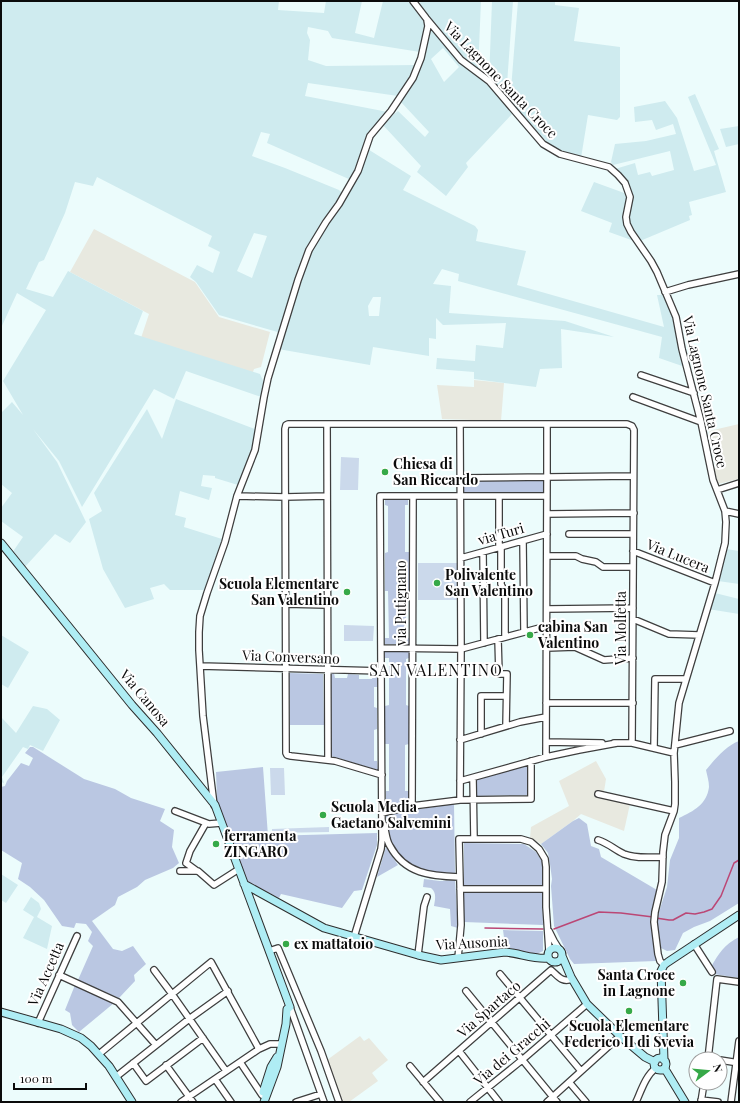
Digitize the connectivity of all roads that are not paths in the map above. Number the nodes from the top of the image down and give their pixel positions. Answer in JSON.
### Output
{"nodes":[{"id":1,"x":413,"y":1,"type":"edge"},
{"id":2,"x":426,"y":18,"type":"junction"},
{"id":3,"x":739,"y":274,"type":"edge"},
{"id":4,"x":665,"y":292,"type":"junction"},
{"id":5,"x":641,"y":375,"type":"dead end"},
{"id":6,"x":694,"y":393,"type":"junction"},
{"id":7,"x":633,"y":397,"type":"dead end"},
{"id":8,"x":701,"y":422,"type":"junction"},
{"id":9,"x":327,"y":424,"type":"junction"},
{"id":10,"x":460,"y":424,"type":"junction"},
{"id":11,"x":547,"y":424,"type":"junction"},
{"id":12,"x":633,"y":476,"type":"junction"},
{"id":13,"x":547,"y":477,"type":"junction"},
{"id":14,"x":460,"y":478,"type":"junction"},
{"id":15,"x":739,"y":483,"type":"edge"},
{"id":16,"x":717,"y":490,"type":"junction"},
{"id":17,"x":237,"y":496,"type":"junction"},
{"id":18,"x":327,"y":496,"type":"junction"},
{"id":19,"x":413,"y":496,"type":"junction"},
{"id":20,"x":499,"y":496,"type":"junction"},
{"id":21,"x":547,"y":496,"type":"junction"},
{"id":22,"x":285,"y":497,"type":"junction"},
{"id":23,"x":461,"y":497,"type":"junction"},
{"id":24,"x":725,"y":511,"type":"junction"},
{"id":25,"x":634,"y":513,"type":"junction"},
{"id":26,"x":547,"y":514,"type":"junction"},
{"id":27,"x":739,"y":514,"type":"edge"},
{"id":28,"x":547,"y":534,"type":"junction"},
{"id":29,"x":569,"y":534,"type":"dead end"},
{"id":30,"x":633,"y":534,"type":"junction"},
{"id":31,"x":523,"y":540,"type":"junction"},
{"id":32,"x":1,"y":543,"type":"edge"},
{"id":33,"x":500,"y":547,"type":"junction"},
{"id":34,"x":633,"y":551,"type":"junction"},
{"id":35,"x":483,"y":552,"type":"junction"},
{"id":36,"x":547,"y":556,"type":"junction"},
{"id":37,"x":461,"y":558,"type":"junction"},
{"id":38,"x":633,"y":567,"type":"junction"},
{"id":39,"x":715,"y":583,"type":"junction"},
{"id":40,"x":286,"y":604,"type":"junction"},
{"id":41,"x":327,"y":605,"type":"junction"},
{"id":42,"x":633,"y":608,"type":"junction"},
{"id":43,"x":547,"y":609,"type":"junction"},
{"id":44,"x":633,"y":619,"type":"junction"},
{"id":45,"x":547,"y":626,"type":"junction"},
{"id":46,"x":524,"y":632,"type":"junction"},
{"id":47,"x":699,"y":635,"type":"junction"},
{"id":48,"x":506,"y":637,"type":"junction"},
{"id":49,"x":498,"y":639,"type":"junction"},
{"id":50,"x":484,"y":643,"type":"junction"},
{"id":51,"x":381,"y":648,"type":"junction"},
{"id":52,"x":413,"y":648,"type":"junction"},
{"id":53,"x":546,"y":648,"type":"junction"},
{"id":54,"x":461,"y":649,"type":"junction"},
{"id":55,"x":633,"y":658,"type":"junction"},
{"id":56,"x":200,"y":666,"type":"junction"},
{"id":57,"x":285,"y":668,"type":"junction"},
{"id":58,"x":328,"y":670,"type":"junction"},
{"id":59,"x":381,"y":671,"type":"junction"},
{"id":60,"x":686,"y":679,"type":"junction"},
{"id":61,"x":506,"y":696,"type":"junction"},
{"id":62,"x":633,"y":703,"type":"junction"},
{"id":63,"x":546,"y":704,"type":"junction"},
{"id":64,"x":546,"y":717,"type":"junction"},
{"id":65,"x":506,"y":726,"type":"junction"},
{"id":66,"x":730,"y":731,"type":"dead end"},
{"id":67,"x":481,"y":734,"type":"junction"},
{"id":68,"x":460,"y":740,"type":"junction"},
{"id":69,"x":546,"y":742,"type":"junction"},
{"id":70,"x":617,"y":743,"type":"junction"},
{"id":71,"x":632,"y":744,"type":"junction"},
{"id":72,"x":675,"y":745,"type":"junction"},
{"id":73,"x":654,"y":748,"type":"junction"},
{"id":74,"x":674,"y":753,"type":"junction"},
{"id":75,"x":546,"y":757,"type":"junction"},
{"id":76,"x":328,"y":760,"type":"junction"},
{"id":77,"x":531,"y":761,"type":"junction"},
{"id":78,"x":382,"y":775,"type":"junction"},
{"id":79,"x":473,"y":778,"type":"junction"},
{"id":80,"x":460,"y":781,"type":"junction"},
{"id":81,"x":598,"y":794,"type":"dead end"},
{"id":82,"x":473,"y":799,"type":"junction"},
{"id":83,"x":460,"y":800,"type":"junction"},
{"id":84,"x":214,"y":805,"type":"junction"},
{"id":85,"x":412,"y":806,"type":"junction"},
{"id":86,"x":175,"y":811,"type":"dead end"},
{"id":87,"x":674,"y":811,"type":"junction"},
{"id":88,"x":382,"y":813,"type":"junction"},
{"id":89,"x":206,"y":823,"type":"junction"},
{"id":90,"x":221,"y":823,"type":"junction"},
{"id":91,"x":474,"y":839,"type":"junction"},
{"id":92,"x":598,"y":840,"type":"dead end"},
{"id":93,"x":663,"y":857,"type":"junction"},
{"id":94,"x":238,"y":869,"type":"junction"},
{"id":95,"x":180,"y":871,"type":"dead end"},
{"id":96,"x":198,"y":871,"type":"junction"},
{"id":97,"x":459,"y":877,"type":"junction"},
{"id":98,"x":244,"y":884,"type":"junction"},
{"id":99,"x":460,"y":889,"type":"junction"},
{"id":100,"x":546,"y":889,"type":"junction"},
{"id":101,"x":427,"y":897,"type":"dead end"},
{"id":102,"x":739,"y":916,"type":"edge"},
{"id":103,"x":548,"y":927,"type":"junction"},
{"id":104,"x":77,"y":936,"type":"dead end"},
{"id":105,"x":354,"y":938,"type":"junction"},
{"id":106,"x":694,"y":944,"type":"junction"},
{"id":107,"x":559,"y":949,"type":"junction"},
{"id":108,"x":269,"y":951,"type":"junction"},
{"id":109,"x":418,"y":955,"type":"junction"},
{"id":110,"x":548,"y":955,"type":"junction"},
{"id":111,"x":458,"y":958,"type":"junction"},
{"id":112,"x":559,"y":959,"type":"junction"},
{"id":113,"x":664,"y":965,"type":"junction"},
{"id":114,"x":154,"y":970,"type":"dead end"},
{"id":115,"x":712,"y":972,"type":"dead end"},
{"id":116,"x":500,"y":974,"type":"dead end"},
{"id":117,"x":59,"y":975,"type":"junction"},
{"id":118,"x":571,"y":978,"type":"junction"},
{"id":119,"x":739,"y":982,"type":"edge"},
{"id":120,"x":228,"y":991,"type":"junction"},
{"id":121,"x":466,"y":991,"type":"dead end"},
{"id":122,"x":172,"y":994,"type":"junction"},
{"id":123,"x":519,"y":998,"type":"junction"},
{"id":124,"x":587,"y":1004,"type":"junction"},
{"id":125,"x":290,"y":1007,"type":"junction"},
{"id":126,"x":1,"y":1012,"type":"edge"},
{"id":127,"x":190,"y":1019,"type":"junction"},
{"id":128,"x":492,"y":1022,"type":"junction"},
{"id":129,"x":38,"y":1023,"type":"junction"},
{"id":130,"x":137,"y":1023,"type":"junction"},
{"id":131,"x":550,"y":1035,"type":"junction"},
{"id":132,"x":620,"y":1036,"type":"junction"},
{"id":133,"x":203,"y":1038,"type":"junction"},
{"id":134,"x":739,"y":1041,"type":"edge"},
{"id":135,"x":156,"y":1045,"type":"junction"},
{"id":136,"x":282,"y":1047,"type":"junction"},
{"id":137,"x":259,"y":1049,"type":"junction"},
{"id":138,"x":459,"y":1051,"type":"junction"},
{"id":139,"x":709,"y":1051,"type":"edge"},
{"id":140,"x":99,"y":1054,"type":"junction"},
{"id":141,"x":522,"y":1060,"type":"junction"},
{"id":142,"x":728,"y":1061,"type":"edge"},
{"id":143,"x":240,"y":1062,"type":"junction"},
{"id":144,"x":659,"y":1062,"type":"junction"},
{"id":145,"x":738,"y":1062,"type":"edge"},
{"id":146,"x":133,"y":1063,"type":"junction"},
{"id":147,"x":166,"y":1066,"type":"junction"},
{"id":148,"x":410,"y":1066,"type":"dead end"},
{"id":149,"x":581,"y":1071,"type":"junction"},
{"id":150,"x":226,"y":1072,"type":"junction"},
{"id":151,"x":117,"y":1076,"type":"junction"},
{"id":152,"x":215,"y":1079,"type":"junction"},
{"id":153,"x":423,"y":1082,"type":"junction"},
{"id":154,"x":569,"y":1082,"type":"junction"},
{"id":155,"x":488,"y":1088,"type":"junction"},
{"id":156,"x":703,"y":1091,"type":"edge"},
{"id":157,"x":320,"y":1094,"type":"junction"},
{"id":158,"x":189,"y":1097,"type":"junction"},
{"id":159,"x":552,"y":1097,"type":"junction"},
{"id":160,"x":262,"y":1100,"type":"edge"},
{"id":161,"x":681,"y":1100,"type":"edge"},
{"id":162,"x":701,"y":1101,"type":"edge"},
{"id":163,"x":132,"y":1102,"type":"edge"},
{"id":164,"x":181,"y":1102,"type":"edge"},
{"id":165,"x":193,"y":1102,"type":"edge"},
{"id":166,"x":231,"y":1102,"type":"edge"},
{"id":167,"x":296,"y":1102,"type":"edge"},
{"id":168,"x":324,"y":1102,"type":"edge"},
{"id":169,"x":339,"y":1102,"type":"edge"},
{"id":170,"x":440,"y":1102,"type":"edge"},
{"id":171,"x":470,"y":1102,"type":"edge"},
{"id":172,"x":499,"y":1102,"type":"edge"},
{"id":173,"x":546,"y":1102,"type":"edge"},
{"id":174,"x":557,"y":1102,"type":"edge"},
{"id":175,"x":586,"y":1102,"type":"edge"},
{"id":176,"x":636,"y":1102,"type":"edge"},
{"id":177,"x":718,"y":1102,"type":"edge"},
{"id":178,"x":731,"y":1102,"type":"edge"}],
"edges":[{"from":1,"to":2,"type":"street","name":"Via Lagnone Santa Croce"},
{"from":2,"to":4,"type":"street","name":"Via Lagnone Santa Croce"},
{"from":2,"to":17,"type":"street"},
{"from":3,"to":4,"type":"street"},
{"from":4,"to":6,"type":"street","name":"Via Lagnone Santa Croce"},
{"from":5,"to":6,"type":"street"},
{"from":6,"to":8,"type":"street","name":"Via Lagnone Santa Croce"},
{"from":7,"to":8,"type":"street"},
{"from":8,"to":16,"type":"street","name":"Via Lagnone Santa Croce"},
{"from":9,"to":10,"type":"street"},
{"from":9,"to":18,"type":"street"},
{"from":9,"to":22,"type":"street"},
{"from":10,"to":11,"type":"street"},
{"from":10,"to":14,"type":"street"},
{"from":11,"to":12,"type":"street","name":"Via Molfetta"},
{"from":11,"to":13,"type":"street"},
{"from":12,"to":13,"type":"street"},
{"from":12,"to":25,"type":"street","name":"Via Molfetta"},
{"from":13,"to":14,"type":"street"},
{"from":13,"to":21,"type":"street"},
{"from":14,"to":23,"type":"street"},
{"from":15,"to":16,"type":"street"},
{"from":16,"to":24,"type":"street","name":"Via Lagnone Santa Croce"},
{"from":17,"to":22,"type":"street"},
{"from":17,"to":56,"type":"street"},
{"from":18,"to":22,"type":"street"},
{"from":18,"to":41,"type":"street"},
{"from":19,"to":23,"type":"street"},
{"from":19,"to":51,"type":"street"},
{"from":19,"to":52,"type":"street","name":"via Putignano"},
{"from":20,"to":21,"type":"street"},
{"from":20,"to":23,"type":"street"},
{"from":20,"to":33,"type":"street"},
{"from":21,"to":26,"type":"street"},
{"from":22,"to":40,"type":"street"},
{"from":23,"to":37,"type":"street"},
{"from":24,"to":27,"type":"street"},
{"from":24,"to":39,"type":"street","name":"Via Lagnone Santa Croce"},
{"from":25,"to":26,"type":"street"},
{"from":25,"to":30,"type":"street","name":"Via Molfetta"},
{"from":26,"to":28,"type":"street"},
{"from":28,"to":31,"type":"street","name":"via Turi"},
{"from":28,"to":36,"type":"street"},
{"from":29,"to":30,"type":"street"},
{"from":30,"to":34,"type":"street","name":"Via Molfetta"},
{"from":31,"to":33,"type":"street","name":"via Turi"},
{"from":31,"to":46,"type":"street"},
{"from":32,"to":84,"type":"main road","name":"Via Canosa"},
{"from":33,"to":35,"type":"street","name":"via Turi"},
{"from":33,"to":48,"type":"street"},
{"from":34,"to":38,"type":"street","name":"Via Molfetta"},
{"from":34,"to":39,"type":"street","name":"Via Lucera"},
{"from":35,"to":37,"type":"street","name":"via Turi"},
{"from":35,"to":50,"type":"street"},
{"from":36,"to":38,"type":"street"},
{"from":36,"to":43,"type":"street"},
{"from":37,"to":54,"type":"street"},
{"from":38,"to":42,"type":"street","name":"Via Molfetta"},
{"from":39,"to":47,"type":"street","name":"Via Lagnone Santa Croce"},
{"from":40,"to":41,"type":"street"},
{"from":40,"to":57,"type":"street"},
{"from":41,"to":58,"type":"street"},
{"from":42,"to":43,"type":"street"},
{"from":42,"to":44,"type":"street","name":"Via Molfetta"},
{"from":43,"to":45,"type":"street"},
{"from":44,"to":47,"type":"street"},
{"from":44,"to":55,"type":"street","name":"Via Molfetta"},
{"from":45,"to":46,"type":"street"},
{"from":45,"to":53,"type":"street"},
{"from":46,"to":48,"type":"street"},
{"from":47,"to":60,"type":"street","name":"Via Lagnone Santa Croce"},
{"from":48,"to":49,"type":"street"},
{"from":49,"to":50,"type":"street"},
{"from":49,"to":61,"type":"street"},
{"from":50,"to":54,"type":"street"},
{"from":51,"to":52,"type":"street"},
{"from":51,"to":59,"type":"street"},
{"from":52,"to":54,"type":"street"},
{"from":52,"to":85,"type":"street","name":"via Putignano"},
{"from":53,"to":55,"type":"street"},
{"from":53,"to":63,"type":"street"},
{"from":54,"to":68,"type":"street"},
{"from":55,"to":62,"type":"street","name":"Via Molfetta"},
{"from":56,"to":57,"type":"street","name":"Via Conversano"},
{"from":56,"to":84,"type":"street"},
{"from":57,"to":58,"type":"street","name":"Via Conversano"},
{"from":57,"to":76,"type":"street"},
{"from":58,"to":59,"type":"street","name":"Via Conversano"},
{"from":58,"to":76,"type":"street"},
{"from":59,"to":78,"type":"street"},
{"from":60,"to":72,"type":"street","name":"Via Lagnone Santa Croce"},
{"from":60,"to":73,"type":"street"},
{"from":61,"to":65,"type":"street"},
{"from":61,"to":67,"type":"street"},
{"from":62,"to":63,"type":"street"},
{"from":62,"to":71,"type":"street","name":"Via Molfetta"},
{"from":63,"to":64,"type":"street"},
{"from":64,"to":65,"type":"street"},
{"from":64,"to":69,"type":"street"},
{"from":65,"to":67,"type":"street"},
{"from":66,"to":72,"type":"street"},
{"from":67,"to":68,"type":"street"},
{"from":68,"to":80,"type":"street"},
{"from":69,"to":70,"type":"street"},
{"from":69,"to":75,"type":"street"},
{"from":70,"to":71,"type":"street"},
{"from":70,"to":75,"type":"street"},
{"from":71,"to":73,"type":"street"},
{"from":72,"to":74,"type":"street","name":"Via Lagnone Santa Croce"},
{"from":73,"to":74,"type":"street"},
{"from":74,"to":87,"type":"street","name":"Via Lagnone Santa Croce"},
{"from":75,"to":77,"type":"street"},
{"from":76,"to":78,"type":"street"},
{"from":77,"to":79,"type":"street"},
{"from":77,"to":82,"type":"street"},
{"from":78,"to":88,"type":"street"},
{"from":79,"to":80,"type":"street"},
{"from":79,"to":82,"type":"street"},
{"from":80,"to":83,"type":"street"},
{"from":81,"to":87,"type":"street"},
{"from":82,"to":83,"type":"street"},
{"from":82,"to":91,"type":"street"},
{"from":83,"to":85,"type":"street"},
{"from":84,"to":90,"type":"main road","name":"Via Canosa"},
{"from":85,"to":88,"type":"street"},
{"from":86,"to":89,"type":"street"},
{"from":87,"to":93,"type":"street","name":"Via Lagnone Santa Croce"},
{"from":88,"to":97,"type":"street"},
{"from":88,"to":105,"type":"street"},
{"from":89,"to":90,"type":"street"},
{"from":89,"to":96,"type":"street"},
{"from":90,"to":94,"type":"main road","name":"Via Canosa"},
{"from":91,"to":97,"type":"street"},
{"from":91,"to":100,"type":"street"},
{"from":92,"to":93,"type":"street"},
{"from":93,"to":113,"type":"street","name":"Via Lagnone Santa Croce"},
{"from":94,"to":96,"type":"street"},
{"from":94,"to":98,"type":"main road","name":"Via Canosa"},
{"from":95,"to":96,"type":"street"},
{"from":97,"to":99,"type":"street"},
{"from":98,"to":105,"type":"main road","name":"Via Ausonia"},
{"from":98,"to":108,"type":"main road","name":"Via Canosa"},
{"from":99,"to":100,"type":"street"},
{"from":99,"to":111,"type":"street"},
{"from":100,"to":103,"type":"street"},
{"from":101,"to":109,"type":"street"},
{"from":102,"to":106,"type":"main road"},
{"from":103,"to":107,"type":"street"},
{"from":103,"to":110,"type":"street"},
{"from":104,"to":117,"type":"street","name":"Via Accetta"},
{"from":105,"to":109,"type":"main road","name":"Via Ausonia"},
{"from":106,"to":113,"type":"main road"},
{"from":106,"to":115,"type":"street"},
{"from":107,"to":110,"type":"main road"},
{"from":107,"to":112,"type":"main road"},
{"from":108,"to":125,"type":"main road","name":"Via Canosa"},
{"from":108,"to":169,"type":"street"},
{"from":109,"to":111,"type":"main road","name":"Via Ausonia"},
{"from":110,"to":111,"type":"main road","name":"Via Ausonia"},
{"from":110,"to":112,"type":"main road"},
{"from":112,"to":118,"type":"main road"},
{"from":113,"to":144,"type":"main road"},
{"from":114,"to":122,"type":"street"},
{"from":116,"to":123,"type":"street"},
{"from":117,"to":129,"type":"street","name":"Via Accetta"},
{"from":117,"to":130,"type":"street"},
{"from":118,"to":123,"type":"street","name":"Via Spartaco"},
{"from":118,"to":124,"type":"main road"},
{"from":119,"to":139,"type":"street"},
{"from":120,"to":122,"type":"street"},
{"from":120,"to":127,"type":"street"},
{"from":120,"to":137,"type":"street"},
{"from":121,"to":128,"type":"street"},
{"from":122,"to":127,"type":"street"},
{"from":122,"to":130,"type":"street"},
{"from":123,"to":128,"type":"street","name":"Via Spartaco"},
{"from":123,"to":131,"type":"street"},
{"from":124,"to":131,"type":"street","name":"Via dei Gracchi"},
{"from":124,"to":132,"type":"main road"},
{"from":125,"to":136,"type":"main road"},
{"from":125,"to":157,"type":"street"},
{"from":126,"to":129,"type":"main road"},
{"from":127,"to":133,"type":"street"},
{"from":127,"to":135,"type":"street"},
{"from":128,"to":138,"type":"street","name":"Via Spartaco"},
{"from":128,"to":141,"type":"street"},
{"from":129,"to":140,"type":"main road"},
{"from":130,"to":135,"type":"street"},
{"from":130,"to":140,"type":"street"},
{"from":131,"to":141,"type":"street","name":"Via dei Gracchi"},
{"from":131,"to":149,"type":"street"},
{"from":132,"to":144,"type":"main road"},
{"from":132,"to":149,"type":"street"},
{"from":133,"to":147,"type":"street"},
{"from":133,"to":150,"type":"street"},
{"from":134,"to":145,"type":"street"},
{"from":135,"to":146,"type":"street"},
{"from":136,"to":137,"type":"street"},
{"from":136,"to":160,"type":"main road"},
{"from":137,"to":143,"type":"street"},
{"from":138,"to":153,"type":"street","name":"Via Spartaco"},
{"from":138,"to":155,"type":"street"},
{"from":140,"to":151,"type":"main road"},
{"from":141,"to":155,"type":"street","name":"Via dei Gracchi"},
{"from":141,"to":159,"type":"street"},
{"from":142,"to":145,"type":"street"},
{"from":143,"to":150,"type":"street"},
{"from":143,"to":160,"type":"street"},
{"from":144,"to":161,"type":"main road"},
{"from":144,"to":176,"type":"street"},
{"from":145,"to":178,"type":"street"},
{"from":146,"to":147,"type":"street"},
{"from":146,"to":151,"type":"street"},
{"from":147,"to":158,"type":"street"},
{"from":148,"to":153,"type":"street"},
{"from":149,"to":154,"type":"street"},
{"from":150,"to":152,"type":"street"},
{"from":151,"to":163,"type":"main road"},
{"from":152,"to":158,"type":"street"},
{"from":152,"to":166,"type":"street"},
{"from":153,"to":170,"type":"street"},
{"from":154,"to":159,"type":"street"},
{"from":154,"to":175,"type":"street"},
{"from":155,"to":171,"type":"street","name":"Via dei Gracchi"},
{"from":155,"to":172,"type":"street"},
{"from":156,"to":162,"type":"street"},
{"from":157,"to":167,"type":"street"},
{"from":157,"to":168,"type":"street"},
{"from":158,"to":164,"type":"street"},
{"from":158,"to":165,"type":"street"},
{"from":159,"to":173,"type":"street"},
{"from":159,"to":174,"type":"street"},
{"from":162,"to":177,"type":"street"}]}
